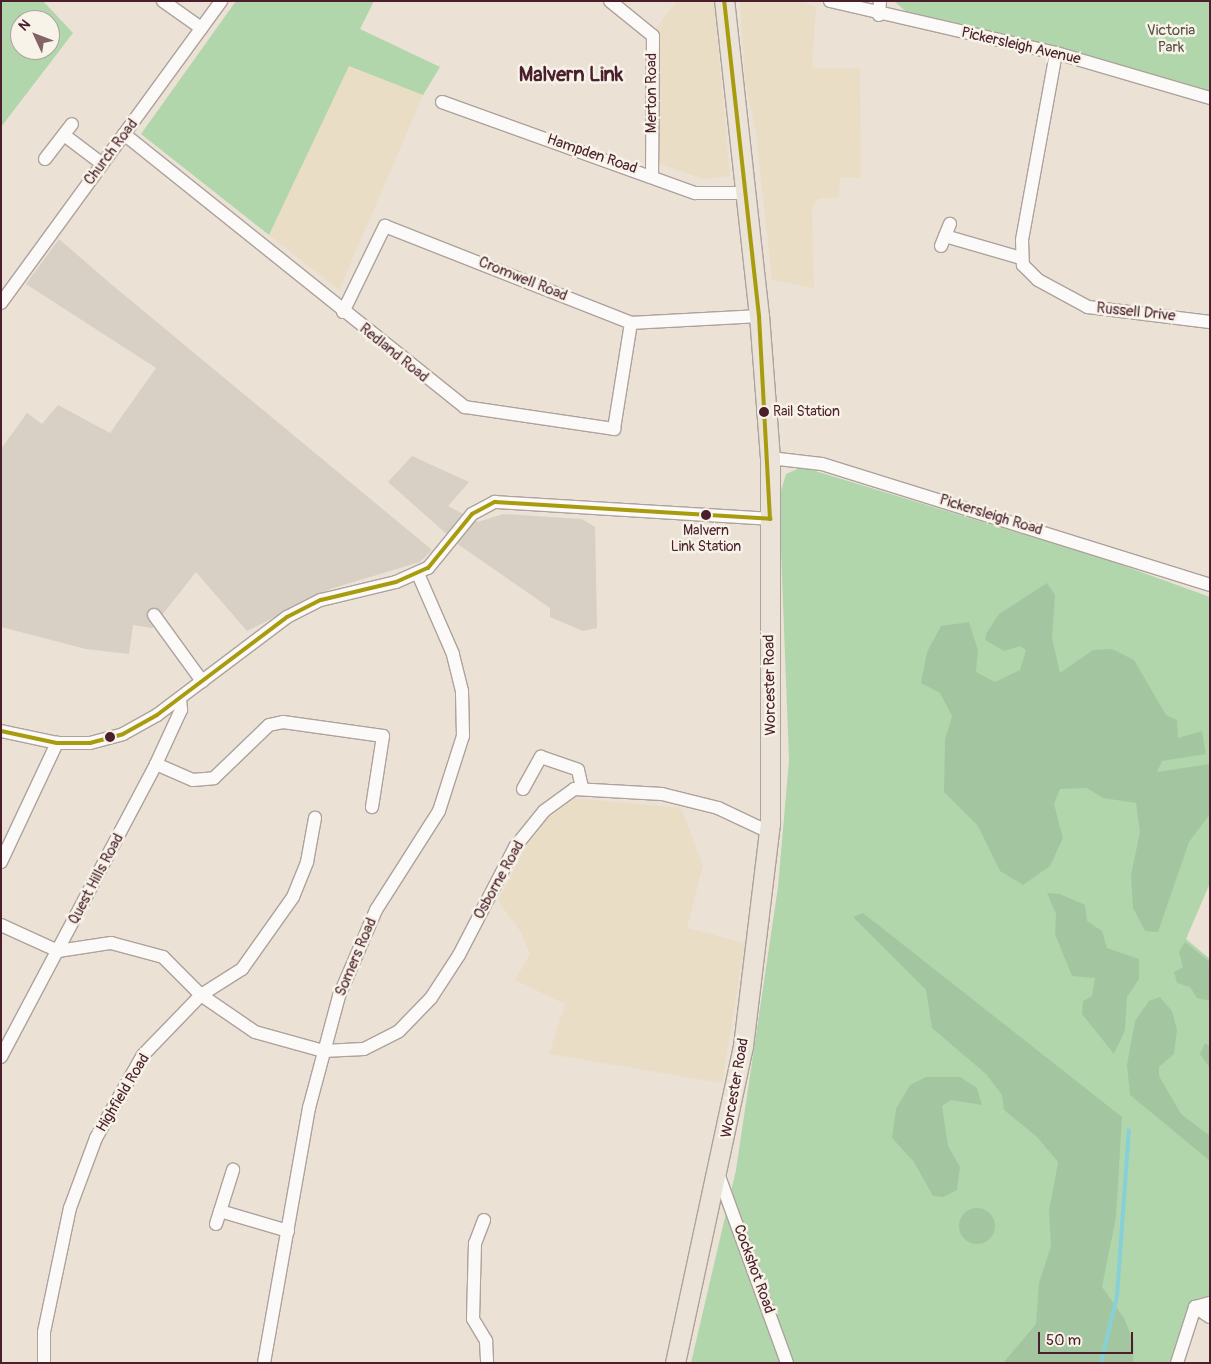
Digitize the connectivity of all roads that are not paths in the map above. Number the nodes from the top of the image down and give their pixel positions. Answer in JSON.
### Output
{"nodes":[{"id":1,"x":163,"y":1,"type":"edge"},
{"id":2,"x":221,"y":1,"type":"edge"},
{"id":3,"x":610,"y":1,"type":"edge"},
{"id":4,"x":724,"y":1,"type":"edge"},
{"id":5,"x":830,"y":1,"type":"edge"},
{"id":6,"x":880,"y":1,"type":"edge"},
{"id":7,"x":879,"y":15,"type":"junction"},
{"id":8,"x":201,"y":28,"type":"junction"},
{"id":9,"x":1056,"y":53,"type":"junction"},
{"id":10,"x":1210,"y":98,"type":"edge"},
{"id":11,"x":442,"y":102,"type":"dead end"},
{"id":12,"x":72,"y":124,"type":"dead end"},
{"id":13,"x":124,"y":134,"type":"junction"},
{"id":14,"x":64,"y":135,"type":"junction"},
{"id":15,"x":46,"y":159,"type":"dead end"},
{"id":16,"x":101,"y":163,"type":"junction"},
{"id":17,"x":652,"y":175,"type":"junction"},
{"id":18,"x":743,"y":193,"type":"junction"},
{"id":19,"x":946,"y":235,"type":"dead end"},
{"id":20,"x":1021,"y":258,"type":"junction"},
{"id":21,"x":1,"y":303,"type":"edge"},
{"id":22,"x":343,"y":312,"type":"junction"},
{"id":23,"x":759,"y":316,"type":"junction"},
{"id":24,"x":1210,"y":322,"type":"edge"},
{"id":25,"x":631,"y":323,"type":"junction"},
{"id":26,"x":770,"y":458,"type":"junction"},
{"id":27,"x":770,"y":519,"type":"junction"},
{"id":28,"x":418,"y":574,"type":"junction"},
{"id":29,"x":1210,"y":585,"type":"edge"},
{"id":30,"x":154,"y":615,"type":"dead end"},
{"id":31,"x":202,"y":681,"type":"junction"},
{"id":32,"x":180,"y":698,"type":"junction"},
{"id":33,"x":1,"y":731,"type":"edge"},
{"id":34,"x":57,"y":743,"type":"junction"},
{"id":35,"x":156,"y":764,"type":"junction"},
{"id":36,"x":582,"y":788,"type":"junction"},
{"id":37,"x":522,"y":790,"type":"dead end"},
{"id":38,"x":372,"y":807,"type":"dead end"},
{"id":39,"x":315,"y":818,"type":"dead end"},
{"id":40,"x":770,"y":828,"type":"junction"},
{"id":41,"x":1,"y":862,"type":"edge"},
{"id":42,"x":1,"y":925,"type":"edge"},
{"id":43,"x":58,"y":952,"type":"junction"},
{"id":44,"x":201,"y":995,"type":"junction"},
{"id":45,"x":323,"y":1050,"type":"junction"},
{"id":46,"x":1,"y":1057,"type":"edge"},
{"id":47,"x":233,"y":1170,"type":"dead end"},
{"id":48,"x":719,"y":1176,"type":"junction"},
{"id":49,"x":220,"y":1211,"type":"junction"},
{"id":50,"x":484,"y":1220,"type":"dead end"},
{"id":51,"x":216,"y":1224,"type":"dead end"},
{"id":52,"x":288,"y":1231,"type":"junction"},
{"id":53,"x":1210,"y":1303,"type":"edge"},
{"id":54,"x":1195,"y":1307,"type":"junction"},
{"id":55,"x":1210,"y":1317,"type":"edge"},
{"id":56,"x":44,"y":1363,"type":"edge"},
{"id":57,"x":264,"y":1363,"type":"edge"},
{"id":58,"x":487,"y":1363,"type":"edge"},
{"id":59,"x":675,"y":1363,"type":"edge"},
{"id":60,"x":787,"y":1363,"type":"edge"},
{"id":61,"x":1177,"y":1363,"type":"edge"}],
"edges":[{"from":1,"to":8,"type":"street"},
{"from":2,"to":8,"type":"street","name":"Church Road"},
{"from":3,"to":17,"type":"street","name":"Merton Road"},
{"from":4,"to":18,"type":"highway","name":"Worcester Road"},
{"from":5,"to":7,"type":"street","name":"Pickersleigh Avenue"},
{"from":6,"to":7,"type":"street"},
{"from":7,"to":9,"type":"street","name":"Pickersleigh Avenue"},
{"from":8,"to":13,"type":"street","name":"Church Road"},
{"from":9,"to":10,"type":"street","name":"Pickersleigh Avenue"},
{"from":9,"to":20,"type":"street"},
{"from":11,"to":17,"type":"street","name":"Hampden Road"},
{"from":12,"to":14,"type":"street"},
{"from":13,"to":16,"type":"street","name":"Church Road"},
{"from":13,"to":22,"type":"street","name":"Redland Road"},
{"from":14,"to":15,"type":"street"},
{"from":14,"to":16,"type":"street"},
{"from":16,"to":21,"type":"street","name":"Church Road"},
{"from":17,"to":18,"type":"street","name":"Hampden Road"},
{"from":18,"to":23,"type":"highway","name":"Worcester Road"},
{"from":19,"to":20,"type":"street"},
{"from":20,"to":24,"type":"street","name":"Russell Drive"},
{"from":22,"to":25,"type":"street","name":"Cromwell Road"},
{"from":22,"to":25,"type":"street","name":"Redland Road"},
{"from":23,"to":25,"type":"street","name":"Cromwell Road"},
{"from":23,"to":26,"type":"highway","name":"Worcester Road"},
{"from":26,"to":27,"type":"highway","name":"Worcester Road"},
{"from":26,"to":29,"type":"street","name":"Pickersleigh Road"},
{"from":27,"to":28,"type":"street"},
{"from":27,"to":40,"type":"highway","name":"Worcester Road"},
{"from":28,"to":31,"type":"street"},
{"from":28,"to":45,"type":"street","name":"Somers Road"},
{"from":30,"to":31,"type":"street"},
{"from":31,"to":32,"type":"street"},
{"from":32,"to":34,"type":"street"},
{"from":32,"to":35,"type":"street","name":"Quest Hills Road"},
{"from":33,"to":34,"type":"street"},
{"from":34,"to":41,"type":"street"},
{"from":35,"to":38,"type":"street"},
{"from":35,"to":43,"type":"street","name":"Quest Hills Road"},
{"from":36,"to":37,"type":"street"},
{"from":36,"to":40,"type":"street"},
{"from":36,"to":45,"type":"street","name":"Osborne Road"},
{"from":39,"to":44,"type":"street","name":"Highfield Road"},
{"from":40,"to":48,"type":"highway","name":"Worcester Road"},
{"from":42,"to":43,"type":"street"},
{"from":43,"to":44,"type":"street","name":"Osborne Road"},
{"from":43,"to":46,"type":"street","name":"Quest Hills Road"},
{"from":44,"to":45,"type":"street","name":"Osborne Road"},
{"from":44,"to":56,"type":"street","name":"Highfield Road"},
{"from":45,"to":52,"type":"street","name":"Somers Road"},
{"from":47,"to":49,"type":"street"},
{"from":48,"to":59,"type":"highway","name":"Worcester Road"},
{"from":48,"to":60,"type":"street","name":"Cockshot Road"},
{"from":49,"to":51,"type":"street"},
{"from":49,"to":52,"type":"street"},
{"from":50,"to":58,"type":"street"},
{"from":52,"to":57,"type":"street","name":"Somers Road"},
{"from":53,"to":54,"type":"street"},
{"from":54,"to":55,"type":"street"},
{"from":54,"to":61,"type":"street"}]}
